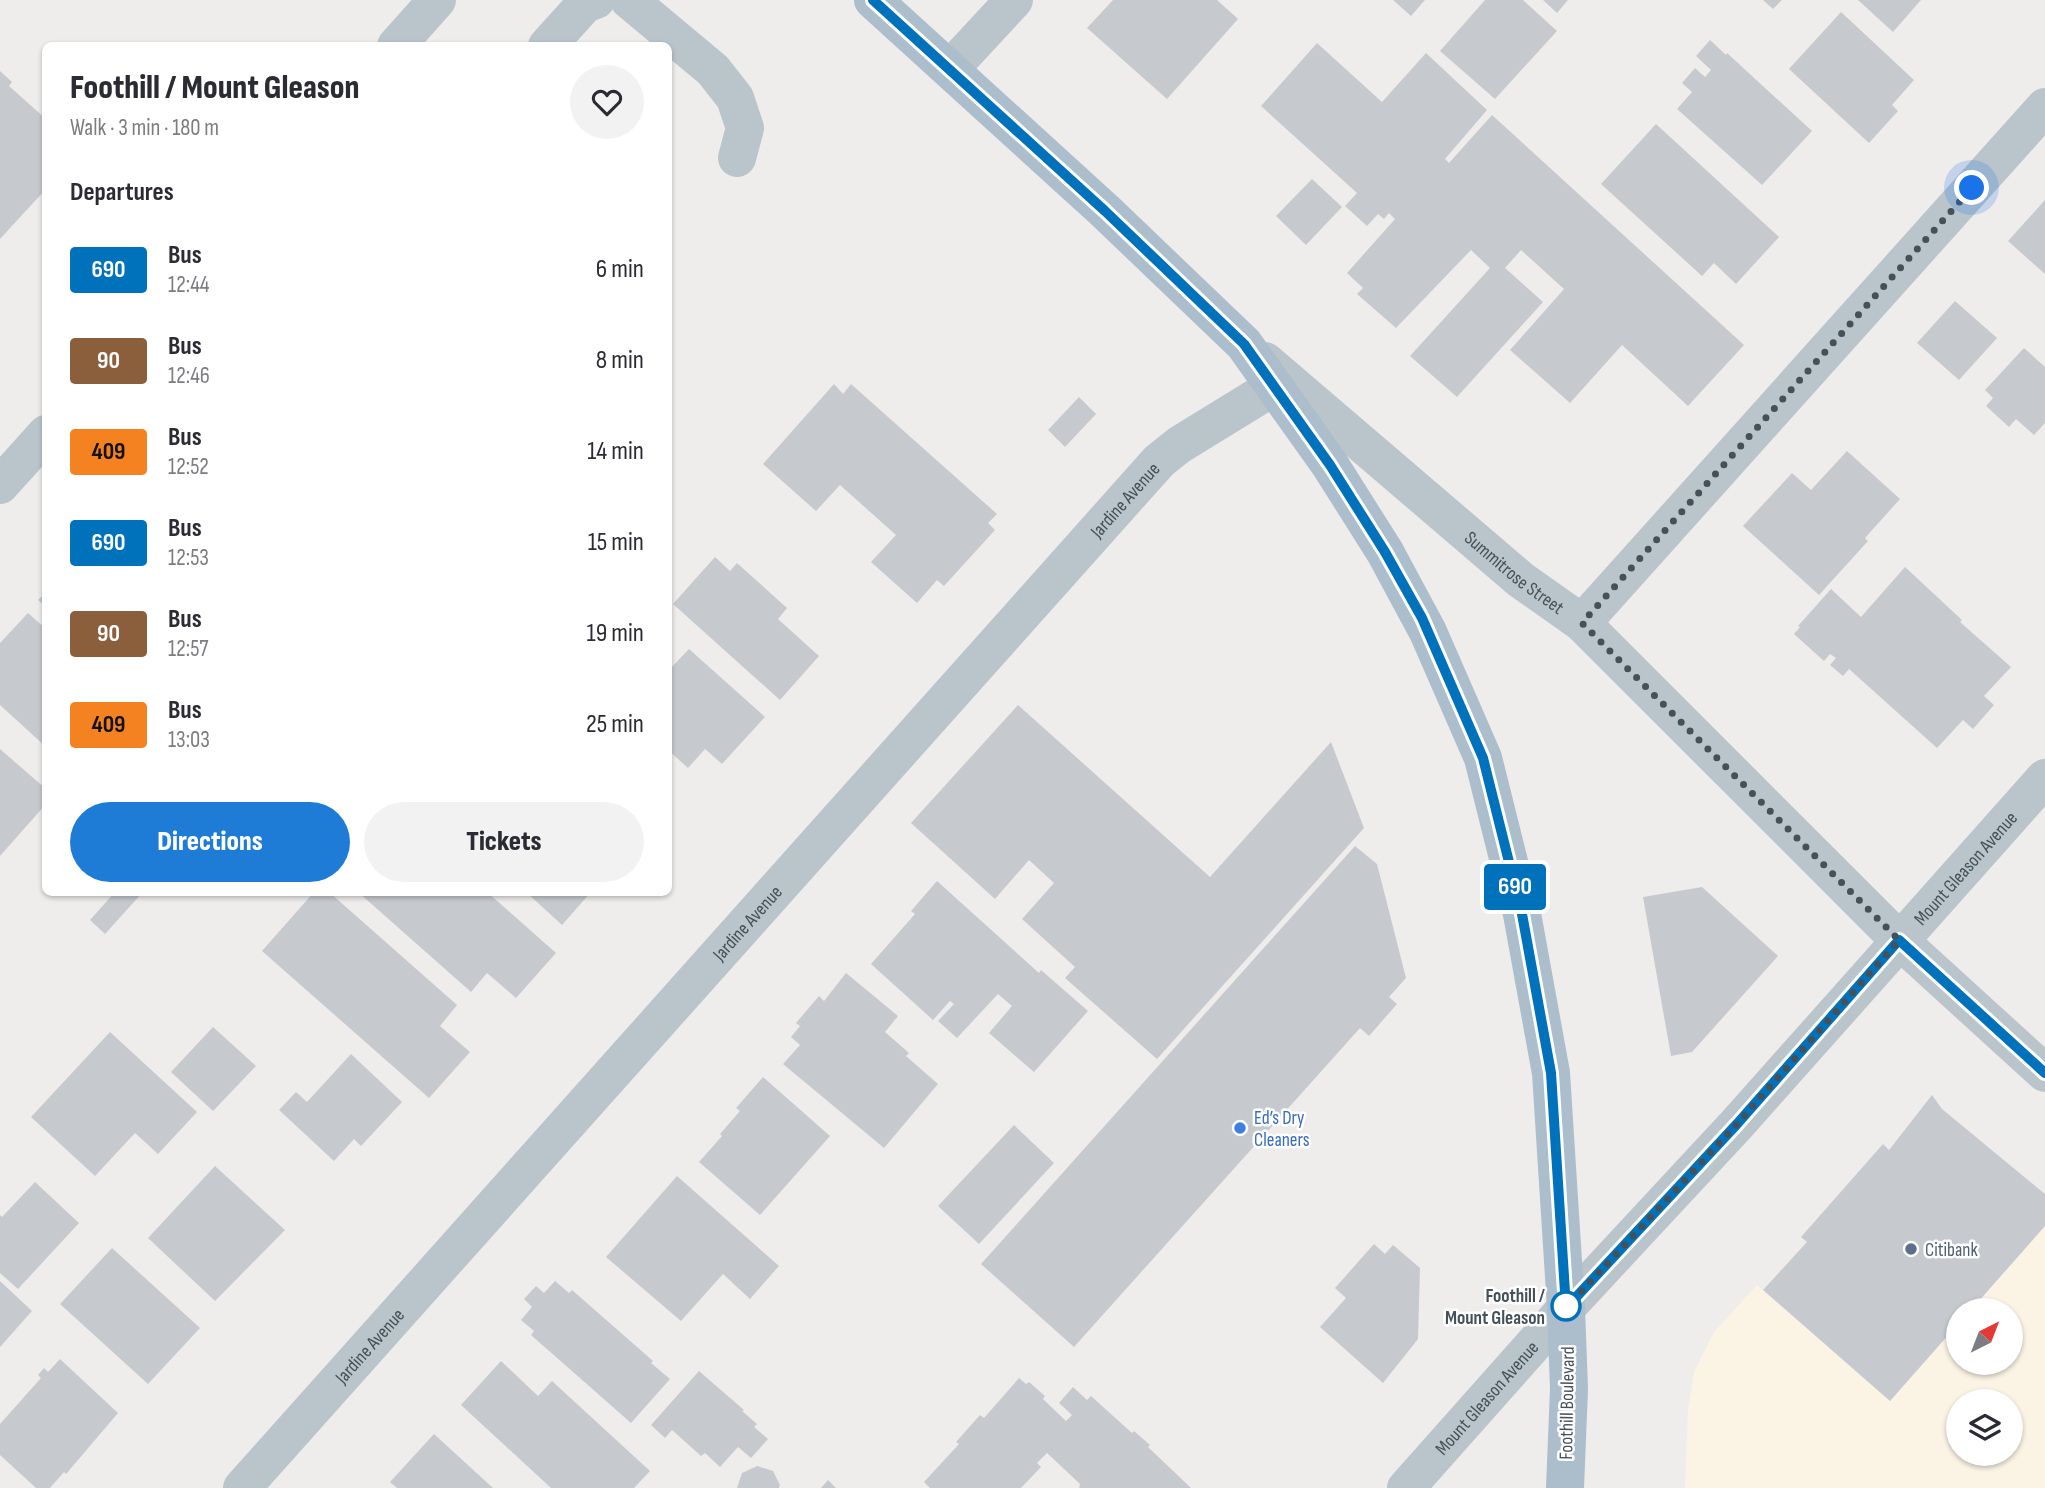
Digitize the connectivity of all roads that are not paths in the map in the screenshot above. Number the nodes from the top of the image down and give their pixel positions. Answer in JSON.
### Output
{"nodes":[{"id":1,"x":437,"y":0,"type":"edge"},
{"id":2,"x":596,"y":0,"type":"edge"},
{"id":3,"x":629,"y":0,"type":"edge"},
{"id":4,"x":873,"y":0,"type":"edge"},
{"id":5,"x":1014,"y":0,"type":"edge"},
{"id":6,"x":400,"y":42,"type":"edge"},
{"id":7,"x":551,"y":42,"type":"edge"},
{"id":8,"x":950,"y":69,"type":"junction"},
{"id":9,"x":2045,"y":107,"type":"edge"},
{"id":10,"x":737,"y":158,"type":"dead end"},
{"id":11,"x":1244,"y":344,"type":"junction"},
{"id":12,"x":1275,"y":386,"type":"junction"},
{"id":13,"x":42,"y":438,"type":"edge"},
{"id":14,"x":0,"y":485,"type":"edge"},
{"id":15,"x":1582,"y":623,"type":"junction"},
{"id":16,"x":2045,"y":778,"type":"edge"},
{"id":17,"x":1899,"y":940,"type":"junction"},
{"id":18,"x":2045,"y":1073,"type":"edge"},
{"id":19,"x":1566,"y":1308,"type":"junction"},
{"id":20,"x":242,"y":1488,"type":"edge"},
{"id":21,"x":1406,"y":1488,"type":"edge"},
{"id":22,"x":1565,"y":1488,"type":"edge"}],
"edges":[{"from":1,"to":6,"type":"street"},
{"from":2,"to":7,"type":"street"},
{"from":3,"to":10,"type":"street"},
{"from":4,"to":8,"type":"main road","name":"Foothill Boulevard"},
{"from":5,"to":8,"type":"street"},
{"from":8,"to":11,"type":"main road","name":"Foothill Boulevard"},
{"from":9,"to":15,"type":"street"},
{"from":11,"to":12,"type":"main road","name":"Foothill Boulevard"},
{"from":11,"to":15,"type":"street","name":"Summitrose Street"},
{"from":12,"to":19,"type":"main road","name":"Foothill Boulevard"},
{"from":12,"to":20,"type":"street","name":"Jardine Avenue"},
{"from":13,"to":14,"type":"street"},
{"from":15,"to":17,"type":"street","name":"Summitrose Street"},
{"from":16,"to":17,"type":"street","name":"Mount Gleason Avenue"},
{"from":17,"to":18,"type":"street","name":"Summitrose Street"},
{"from":17,"to":19,"type":"street","name":"Mount Gleason Avenue"},
{"from":19,"to":21,"type":"street","name":"Mount Gleason Avenue"},
{"from":19,"to":22,"type":"main road","name":"Foothill Boulevard"}]}
